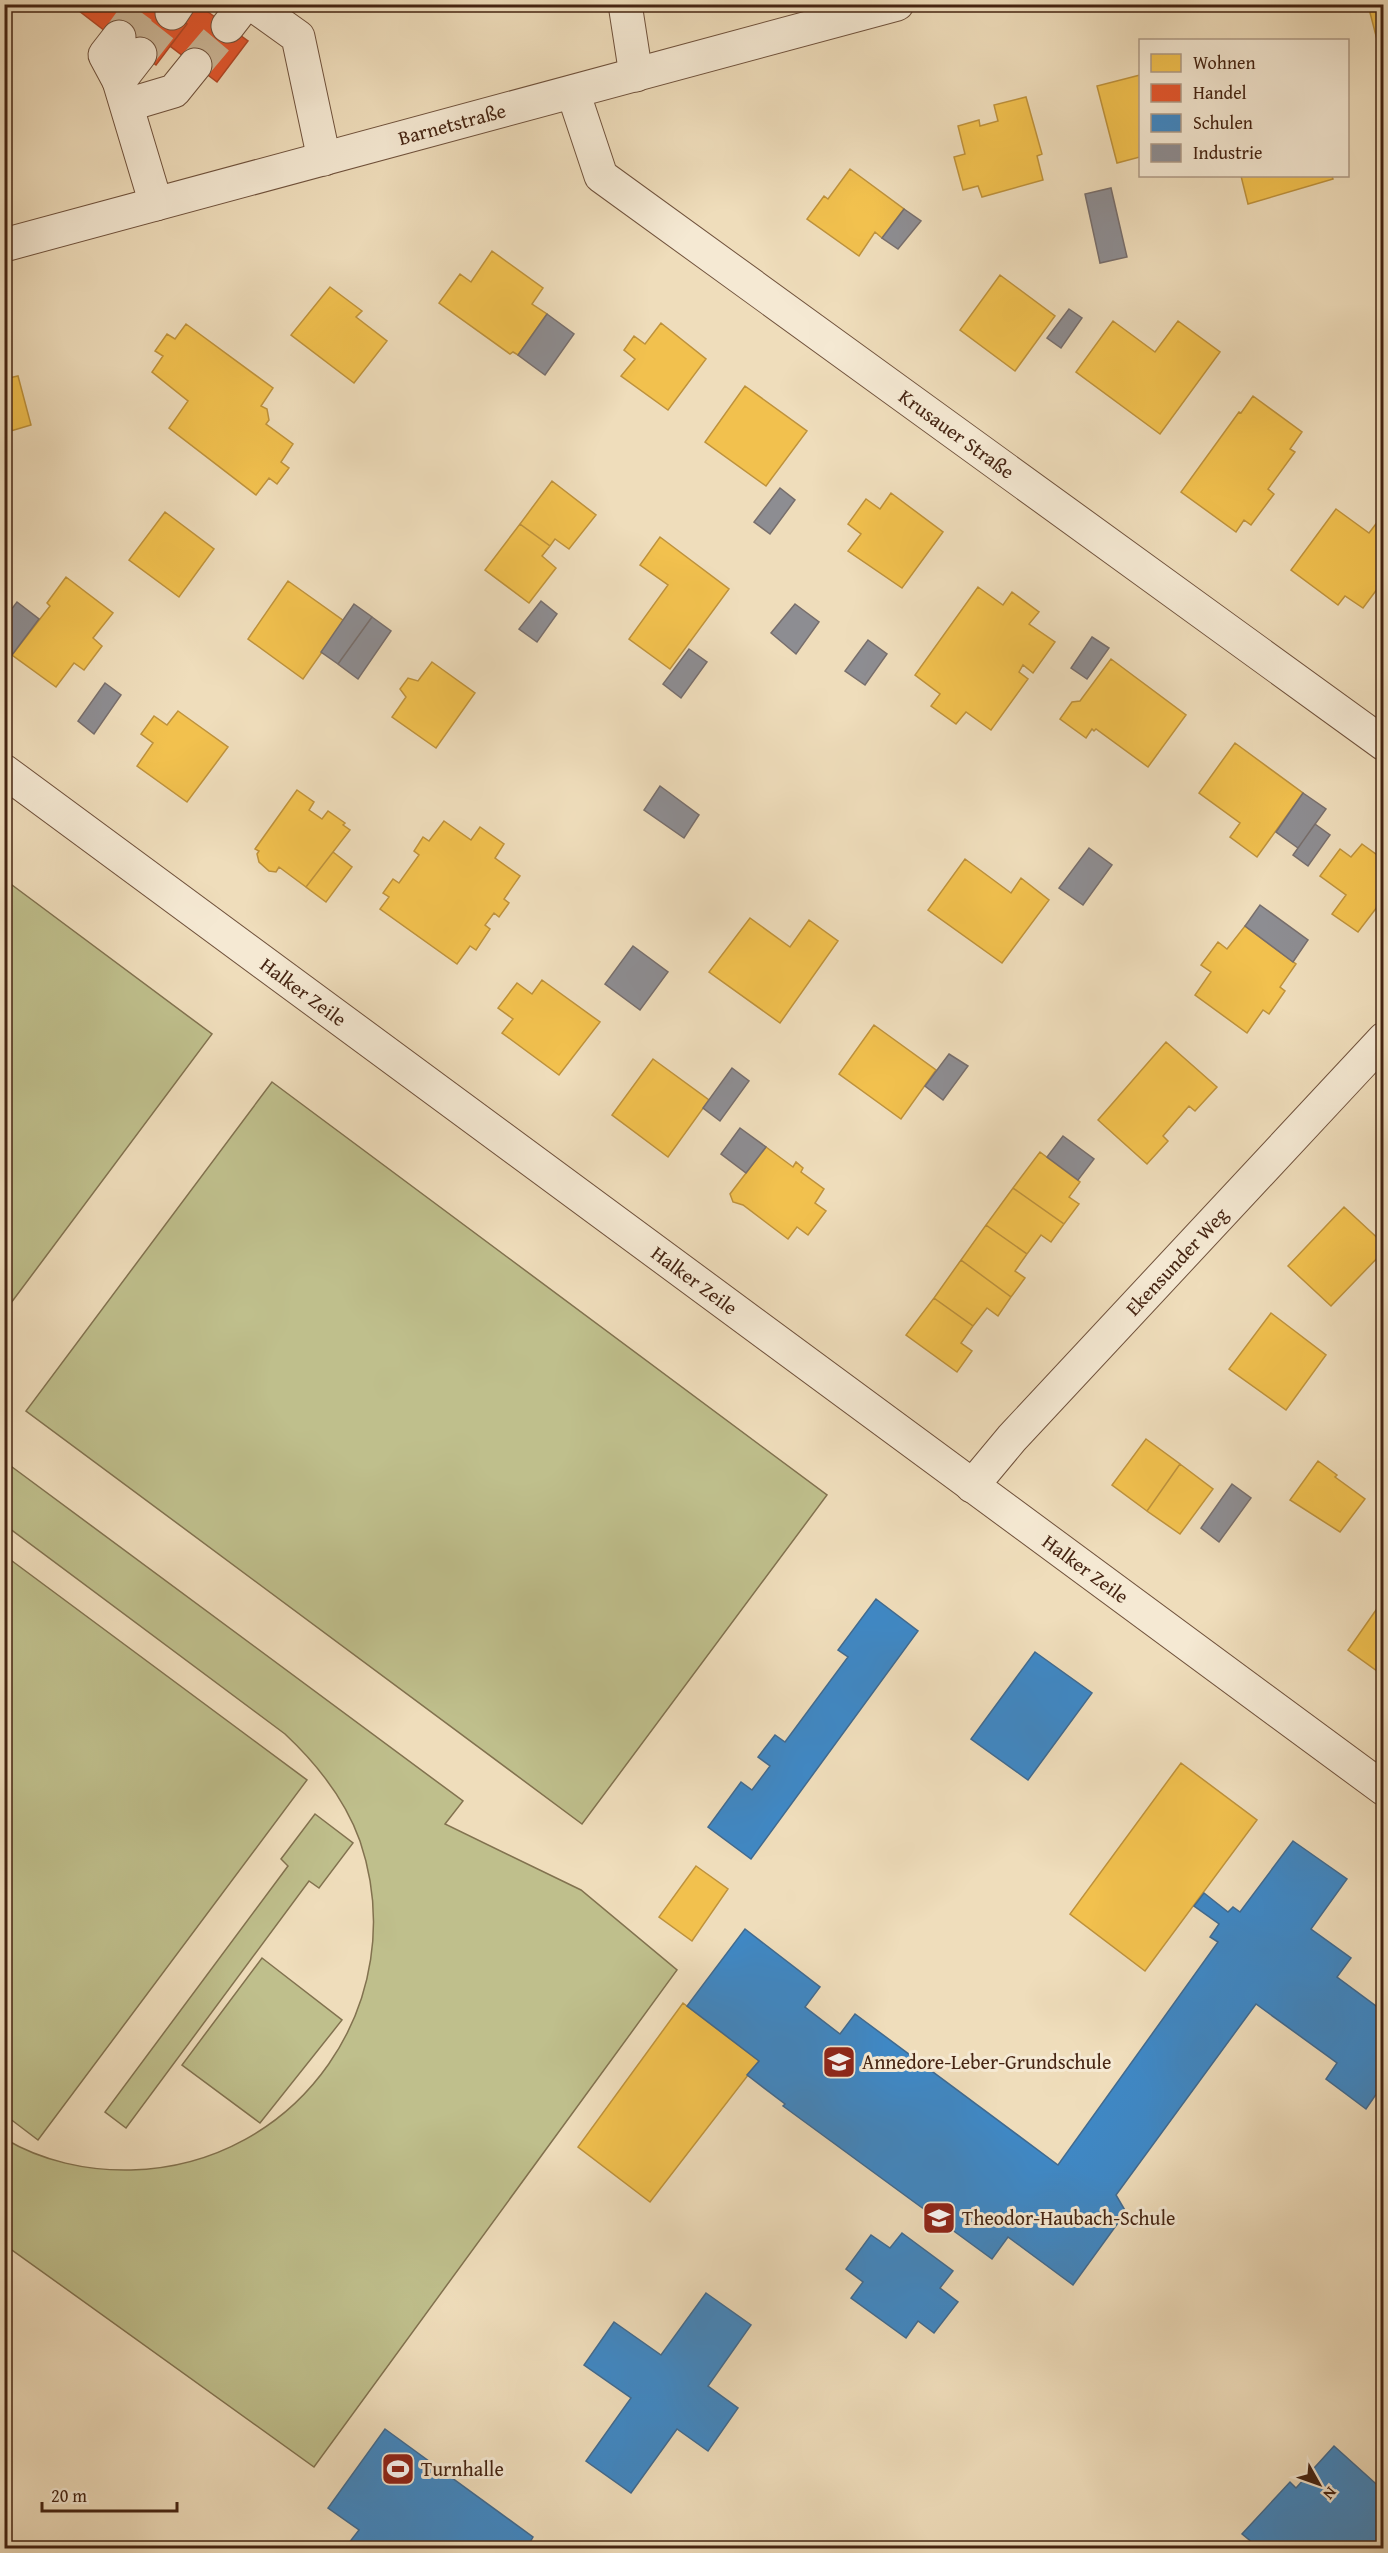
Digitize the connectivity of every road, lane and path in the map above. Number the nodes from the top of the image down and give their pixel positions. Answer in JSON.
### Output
{"nodes":[{"id":1,"x":252,"y":4,"type":"edge"},
{"id":2,"x":625,"y":4,"type":"edge"},
{"id":3,"x":897,"y":4,"type":"edge"},
{"id":4,"x":130,"y":45,"type":"tunnel mouth"},
{"id":5,"x":195,"y":65,"type":"tunnel mouth"},
{"id":6,"x":636,"y":75,"type":"junction"},
{"id":7,"x":573,"y":92,"type":"junction"},
{"id":8,"x":123,"y":93,"type":"junction"},
{"id":9,"x":324,"y":159,"type":"junction"},
{"id":10,"x":156,"y":204,"type":"junction"},
{"id":11,"x":4,"y":245,"type":"edge"},
{"id":12,"x":1383,"y":744,"type":"edge"},
{"id":13,"x":4,"y":771,"type":"edge"},
{"id":14,"x":1383,"y":1038,"type":"edge"},
{"id":15,"x":972,"y":1486,"type":"junction"},
{"id":16,"x":1383,"y":1789,"type":"edge"}],
"edges":[{"from":1,"to":9,"type":"street"},
{"from":2,"to":6,"type":"street"},
{"from":3,"to":6,"type":"street","name":"Barnetstraße"},
{"from":4,"to":8,"type":"street"},
{"from":5,"to":8,"type":"street"},
{"from":6,"to":7,"type":"street","name":"Barnetstraße"},
{"from":7,"to":9,"type":"street","name":"Barnetstraße"},
{"from":7,"to":12,"type":"street","name":"Krusauer Straße"},
{"from":8,"to":10,"type":"street"},
{"from":9,"to":10,"type":"street","name":"Barnetstraße"},
{"from":10,"to":11,"type":"street","name":"Barnetstraße"},
{"from":13,"to":15,"type":"street","name":"Halker Zeile"},
{"from":14,"to":15,"type":"street","name":"Ekensunder Weg"},
{"from":15,"to":16,"type":"street","name":"Halker Zeile"}]}
